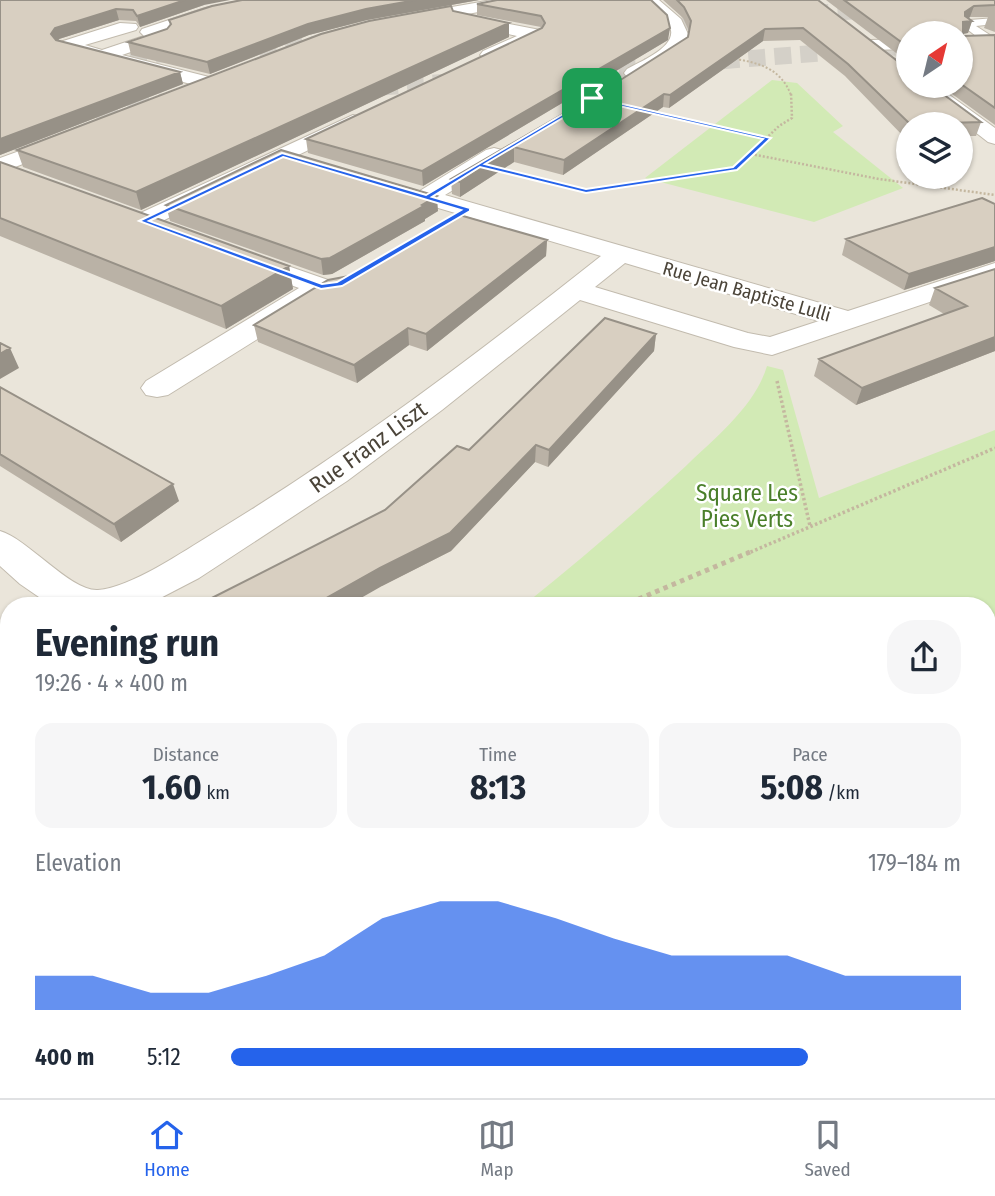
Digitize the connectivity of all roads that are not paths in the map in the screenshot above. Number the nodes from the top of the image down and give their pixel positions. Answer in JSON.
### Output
{"nodes":[{"id":1,"x":266,"y":0,"type":"edge"},
{"id":2,"x":517,"y":0,"type":"edge"},
{"id":3,"x":650,"y":0,"type":"edge"},
{"id":4,"x":211,"y":5,"type":"edge"},
{"id":5,"x":438,"y":15,"type":"junction"},
{"id":6,"x":995,"y":20,"type":"edge"},
{"id":7,"x":395,"y":22,"type":"edge"},
{"id":8,"x":148,"y":32,"type":"junction"},
{"id":9,"x":992,"y":40,"type":"edge"},
{"id":10,"x":973,"y":41,"type":"edge"},
{"id":11,"x":896,"y":43,"type":"edge"},
{"id":12,"x":103,"y":55,"type":"junction"},
{"id":13,"x":890,"y":59,"type":"edge"},
{"id":14,"x":469,"y":65,"type":"tunnel mouth"},
{"id":15,"x":234,"y":74,"type":"edge"},
{"id":16,"x":210,"y":83,"type":"junction"},
{"id":17,"x":186,"y":93,"type":"tunnel mouth"},
{"id":18,"x":607,"y":93,"type":"edge"},
{"id":19,"x":941,"y":98,"type":"edge"},
{"id":20,"x":369,"y":113,"type":"tunnel mouth"},
{"id":21,"x":87,"y":132,"type":"edge"},
{"id":22,"x":995,"y":138,"type":"edge"},
{"id":23,"x":513,"y":145,"type":"edge"},
{"id":24,"x":282,"y":155,"type":"junction"},
{"id":25,"x":309,"y":162,"type":"edge"},
{"id":26,"x":0,"y":168,"type":"edge"},
{"id":27,"x":26,"y":179,"type":"edge"},
{"id":28,"x":400,"y":190,"type":"edge"},
{"id":29,"x":426,"y":197,"type":"junction"},
{"id":30,"x":467,"y":210,"type":"junction"},
{"id":31,"x":117,"y":212,"type":"edge"},
{"id":32,"x":143,"y":221,"type":"junction"},
{"id":33,"x":444,"y":223,"type":"edge"},
{"id":34,"x":181,"y":235,"type":"edge"},
{"id":35,"x":219,"y":250,"type":"edge"},
{"id":36,"x":619,"y":255,"type":"junction"},
{"id":37,"x":995,"y":271,"type":"edge"},
{"id":38,"x":575,"y":290,"type":"junction"},
{"id":39,"x":848,"y":320,"type":"junction"},
{"id":40,"x":157,"y":388,"type":"dead end"},
{"id":41,"x":0,"y":544,"type":"edge"},
{"id":42,"x":69,"y":597,"type":"edge"},
{"id":43,"x":126,"y":597,"type":"edge"}],
"edges":[{"from":1,"to":4,"type":"street"},
{"from":2,"to":5,"type":"street"},
{"from":3,"to":18,"type":"street"},
{"from":4,"to":8,"type":"street"},
{"from":5,"to":7,"type":"street"},
{"from":5,"to":14,"type":"street"},
{"from":6,"to":9,"type":"lane"},
{"from":8,"to":12,"type":"street"},
{"from":8,"to":12,"type":"street"},
{"from":9,"to":10,"type":"street"},
{"from":11,"to":13,"type":"street"},
{"from":12,"to":16,"type":"street"},
{"from":15,"to":16,"type":"street"},
{"from":16,"to":17,"type":"street"},
{"from":19,"to":22,"type":"street"},
{"from":20,"to":24,"type":"street"},
{"from":21,"to":26,"type":"street"},
{"from":23,"to":29,"type":"street"},
{"from":24,"to":25,"type":"street"},
{"from":24,"to":32,"type":"street"},
{"from":26,"to":27,"type":"street"},
{"from":28,"to":29,"type":"street","name":"Rue Jean Baptiste Lulli"},
{"from":29,"to":30,"type":"street","name":"Rue Jean Baptiste Lulli"},
{"from":30,"to":33,"type":"street"},
{"from":30,"to":36,"type":"street","name":"Rue Jean Baptiste Lulli"},
{"from":31,"to":32,"type":"street"},
{"from":32,"to":34,"type":"street"},
{"from":35,"to":40,"type":"street"},
{"from":36,"to":38,"type":"street","name":"Rue Franz Liszt"},
{"from":36,"to":39,"type":"street","name":"Rue Jean Baptiste Lulli"},
{"from":37,"to":39,"type":"street","name":"Rue Jean Baptiste Lulli"},
{"from":38,"to":39,"type":"street"},
{"from":38,"to":43,"type":"street","name":"Rue Franz Liszt"},
{"from":41,"to":42,"type":"street","name":"Rue Franz Liszt"}]}
